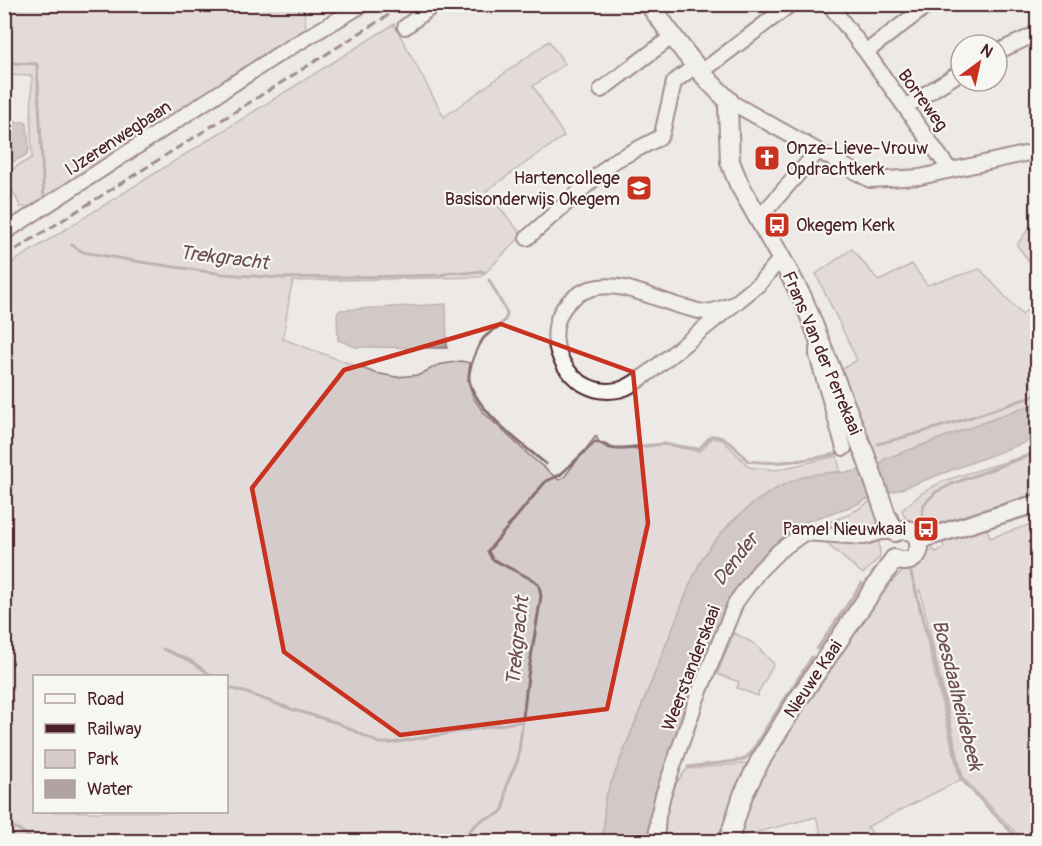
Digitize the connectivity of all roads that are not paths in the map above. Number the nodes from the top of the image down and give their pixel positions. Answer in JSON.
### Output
{"nodes":[{"id":1,"x":364,"y":4,"type":"edge"},
{"id":2,"x":435,"y":4,"type":"edge"},
{"id":3,"x":650,"y":4,"type":"edge"},
{"id":4,"x":791,"y":4,"type":"edge"},
{"id":5,"x":830,"y":4,"type":"edge"},
{"id":6,"x":929,"y":4,"type":"edge"},
{"id":7,"x":405,"y":27,"type":"dead end"},
{"id":8,"x":1038,"y":33,"type":"edge"},
{"id":9,"x":673,"y":36,"type":"junction"},
{"id":10,"x":1009,"y":46,"type":"edge"},
{"id":11,"x":866,"y":52,"type":"junction"},
{"id":12,"x":698,"y":69,"type":"junction"},
{"id":13,"x":949,"y":80,"type":"edge"},
{"id":14,"x":601,"y":90,"type":"dead end"},
{"id":15,"x":729,"y":101,"type":"junction"},
{"id":16,"x":905,"y":107,"type":"junction"},
{"id":17,"x":818,"y":151,"type":"junction"},
{"id":18,"x":1038,"y":151,"type":"edge"},
{"id":19,"x":949,"y":170,"type":"junction"},
{"id":20,"x":759,"y":218,"type":"junction"},
{"id":21,"x":4,"y":233,"type":"edge"},
{"id":22,"x":527,"y":238,"type":"dead end"},
{"id":23,"x":784,"y":264,"type":"junction"},
{"id":24,"x":732,"y":304,"type":"junction"},
{"id":25,"x":818,"y":338,"type":"junction"},
{"id":26,"x":844,"y":448,"type":"dead end"},
{"id":27,"x":1038,"y":502,"type":"edge"},
{"id":28,"x":895,"y":532,"type":"junction"},
{"id":29,"x":919,"y":540,"type":"junction"},
{"id":30,"x":894,"y":558,"type":"junction"},
{"id":31,"x":656,"y":842,"type":"edge"},
{"id":32,"x":728,"y":842,"type":"edge"}],
"edges":[{"from":1,"to":21,"type":"street","name":"IJzerenwegbaan"},
{"from":2,"to":7,"type":"street"},
{"from":3,"to":9,"type":"main road"},
{"from":4,"to":12,"type":"street"},
{"from":5,"to":11,"type":"street","name":"Borreweg"},
{"from":6,"to":11,"type":"street"},
{"from":8,"to":10,"type":"street"},
{"from":9,"to":12,"type":"main road"},
{"from":9,"to":14,"type":"street"},
{"from":11,"to":16,"type":"street","name":"Borreweg"},
{"from":12,"to":15,"type":"main road"},
{"from":12,"to":22,"type":"street"},
{"from":13,"to":16,"type":"street"},
{"from":15,"to":17,"type":"street"},
{"from":15,"to":20,"type":"main road","name":"Frans Van der Perrekaai"},
{"from":16,"to":19,"type":"street","name":"Borreweg"},
{"from":17,"to":19,"type":"street"},
{"from":17,"to":20,"type":"street"},
{"from":18,"to":19,"type":"street"},
{"from":20,"to":23,"type":"main road","name":"Frans Van der Perrekaai"},
{"from":23,"to":24,"type":"street"},
{"from":23,"to":25,"type":"main road","name":"Frans Van der Perrekaai"},
{"from":24,"to":24,"type":"street"},
{"from":25,"to":26,"type":"street","name":"Frans Van der Perrekaai"},
{"from":25,"to":28,"type":"main road","name":"Frans Van der Perrekaai"},
{"from":27,"to":29,"type":"street"},
{"from":28,"to":29,"type":"main road"},
{"from":28,"to":30,"type":"main road","name":"Frans Van der Perrekaai"},
{"from":28,"to":31,"type":"street","name":"Weerstanderskaai"},
{"from":29,"to":30,"type":"main road"},
{"from":30,"to":32,"type":"main road","name":"Nieuwe Kaai"}]}
